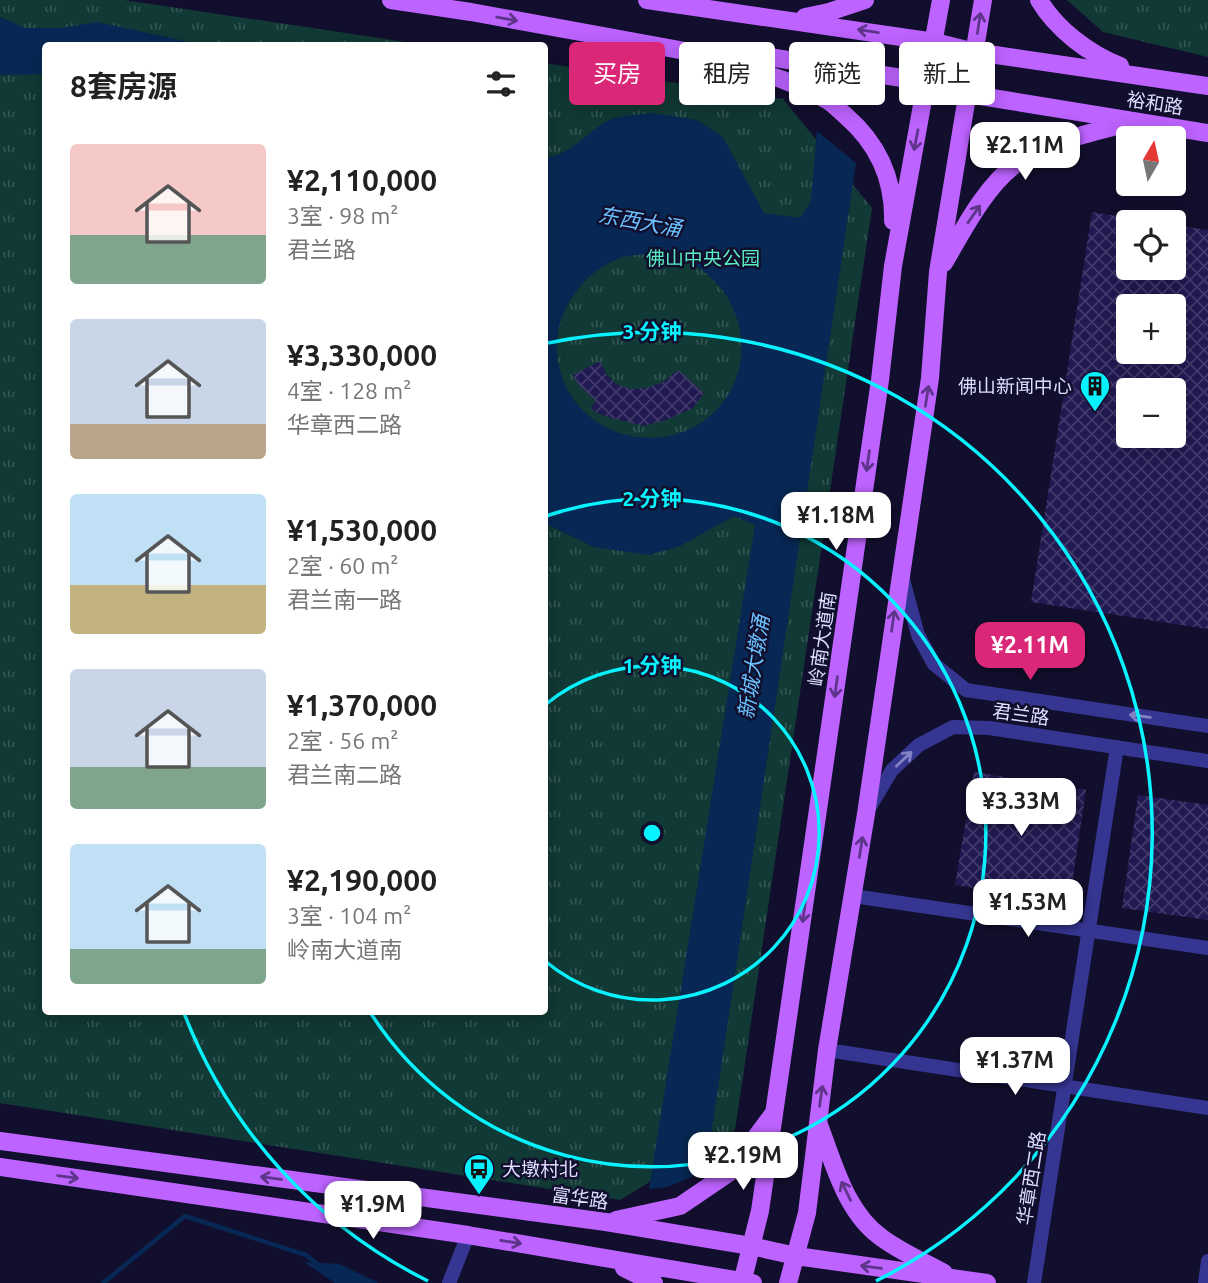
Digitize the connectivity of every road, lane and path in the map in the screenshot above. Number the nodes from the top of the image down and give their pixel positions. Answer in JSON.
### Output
{"nodes":[{"id":1,"x":391,"y":0,"type":"edge"},
{"id":2,"x":647,"y":0,"type":"edge"},
{"id":3,"x":865,"y":0,"type":"edge"},
{"id":4,"x":941,"y":0,"type":"edge"},
{"id":5,"x":983,"y":0,"type":"edge"},
{"id":6,"x":1039,"y":0,"type":"edge"},
{"id":7,"x":789,"y":19,"type":"junction"},
{"id":8,"x":935,"y":42,"type":"joint"},
{"id":9,"x":977,"y":42,"type":"edge"},
{"id":10,"x":679,"y":50,"type":"edge"},
{"id":11,"x":995,"y":55,"type":"edge"},
{"id":12,"x":775,"y":58,"type":"edge"},
{"id":13,"x":1143,"y":76,"type":"junction"},
{"id":14,"x":775,"y":78,"type":"edge"},
{"id":15,"x":899,"y":78,"type":"edge"},
{"id":16,"x":1208,"y":86,"type":"edge"},
{"id":17,"x":995,"y":99,"type":"edge"},
{"id":18,"x":923,"y":105,"type":"edge"},
{"id":19,"x":966,"y":105,"type":"edge"},
{"id":20,"x":1135,"y":122,"type":"junction"},
{"id":21,"x":1208,"y":133,"type":"edge"},
{"id":22,"x":893,"y":266,"type":"junction"},
{"id":23,"x":938,"y":272,"type":"junction"},
{"id":24,"x":901,"y":570,"type":"junction"},
{"id":25,"x":1208,"y":726,"type":"edge"},
{"id":26,"x":1117,"y":747,"type":"junction"},
{"id":27,"x":1208,"y":761,"type":"edge"},
{"id":28,"x":866,"y":814,"type":"junction"},
{"id":29,"x":853,"y":896,"type":"junction"},
{"id":30,"x":1088,"y":930,"type":"junction"},
{"id":31,"x":1208,"y":947,"type":"edge"},
{"id":32,"x":827,"y":1050,"type":"junction"},
{"id":33,"x":1064,"y":1086,"type":"junction"},
{"id":34,"x":1208,"y":1108,"type":"edge"},
{"id":35,"x":775,"y":1111,"type":"junction"},
{"id":36,"x":818,"y":1123,"type":"junction"},
{"id":37,"x":0,"y":1141,"type":"edge"},
{"id":38,"x":0,"y":1167,"type":"edge"},
{"id":39,"x":606,"y":1222,"type":"junction"},
{"id":40,"x":468,"y":1235,"type":"junction"},
{"id":41,"x":751,"y":1246,"type":"junction"},
{"id":42,"x":796,"y":1256,"type":"junction"},
{"id":43,"x":598,"y":1257,"type":"junction"},
{"id":44,"x":1208,"y":1261,"type":"edge"},
{"id":45,"x":953,"y":1278,"type":"junction"},
{"id":46,"x":746,"y":1282,"type":"edge"},
{"id":47,"x":449,"y":1283,"type":"edge"},
{"id":48,"x":654,"y":1283,"type":"edge"},
{"id":49,"x":788,"y":1283,"type":"edge"},
{"id":50,"x":987,"y":1283,"type":"edge"},
{"id":51,"x":1034,"y":1283,"type":"edge"},
{"id":52,"x":1205,"y":1283,"type":"edge"}],
"edges":[{"from":1,"to":10,"type":"main road","name":"裕和路","one_way":true},
{"from":2,"to":7,"type":"main road","name":"裕和路"},
{"from":3,"to":7,"type":"main road"},
{"from":4,"to":8,"type":"main road","name":"岭南大道南"},
{"from":9,"to":5,"type":"main road","one_way":true},
{"from":6,"to":13,"type":"main road"},
{"from":8,"to":7,"type":"main road","name":"裕和路","one_way":true},
{"from":11,"to":13,"type":"main road","name":"裕和路"},
{"from":12,"to":15,"type":"main road","name":"裕和路"},
{"from":13,"to":16,"type":"main road","name":"裕和路"},
{"from":14,"to":22,"type":"main road"},
{"from":17,"to":20,"type":"main road","name":"裕和路"},
{"from":18,"to":22,"type":"main road","name":"岭南大道南","one_way":true},
{"from":19,"to":23,"type":"main road"},
{"from":20,"to":21,"type":"main road","name":"裕和路"},
{"from":23,"to":20,"type":"main road","one_way":true},
{"from":22,"to":35,"type":"main road","name":"岭南大道南","one_way":true},
{"from":24,"to":23,"type":"main road","one_way":true},
{"from":25,"to":24,"type":"street","name":"君兰路","one_way":true},
{"from":28,"to":24,"type":"main road","one_way":true},
{"from":26,"to":27,"type":"street","name":"君兰路"},
{"from":28,"to":26,"type":"street","name":"君兰路","one_way":true},
{"from":26,"to":30,"type":"street","name":"华章西二路"},
{"from":29,"to":28,"type":"main road","one_way":true},
{"from":29,"to":30,"type":"street"},
{"from":29,"to":32,"type":"main road"},
{"from":30,"to":31,"type":"street"},
{"from":30,"to":33,"type":"street","name":"华章西二路"},
{"from":32,"to":33,"type":"street"},
{"from":36,"to":32,"type":"main road","one_way":true},
{"from":33,"to":34,"type":"street"},
{"from":33,"to":51,"type":"street","name":"华章西二路"},
{"from":35,"to":39,"type":"main road"},
{"from":35,"to":41,"type":"main road","name":"岭南大道南"},
{"from":36,"to":42,"type":"main road"},
{"from":45,"to":36,"type":"main road","one_way":true},
{"from":39,"to":37,"type":"main road","name":"富华路","one_way":true},
{"from":38,"to":40,"type":"main road","one_way":true},
{"from":39,"to":41,"type":"main road","name":"富华路"},
{"from":40,"to":43,"type":"main road","one_way":true},
{"from":40,"to":47,"type":"street"},
{"from":41,"to":42,"type":"main road","name":"富华路"},
{"from":41,"to":46,"type":"main road","name":"岭南大道南"},
{"from":45,"to":42,"type":"main road","name":"富华路","one_way":true},
{"from":42,"to":49,"type":"main road"},
{"from":43,"to":46,"type":"main road"},
{"from":43,"to":48,"type":"main road"},
{"from":44,"to":52,"type":"street"},
{"from":45,"to":50,"type":"main road","name":"富华路"}]}
